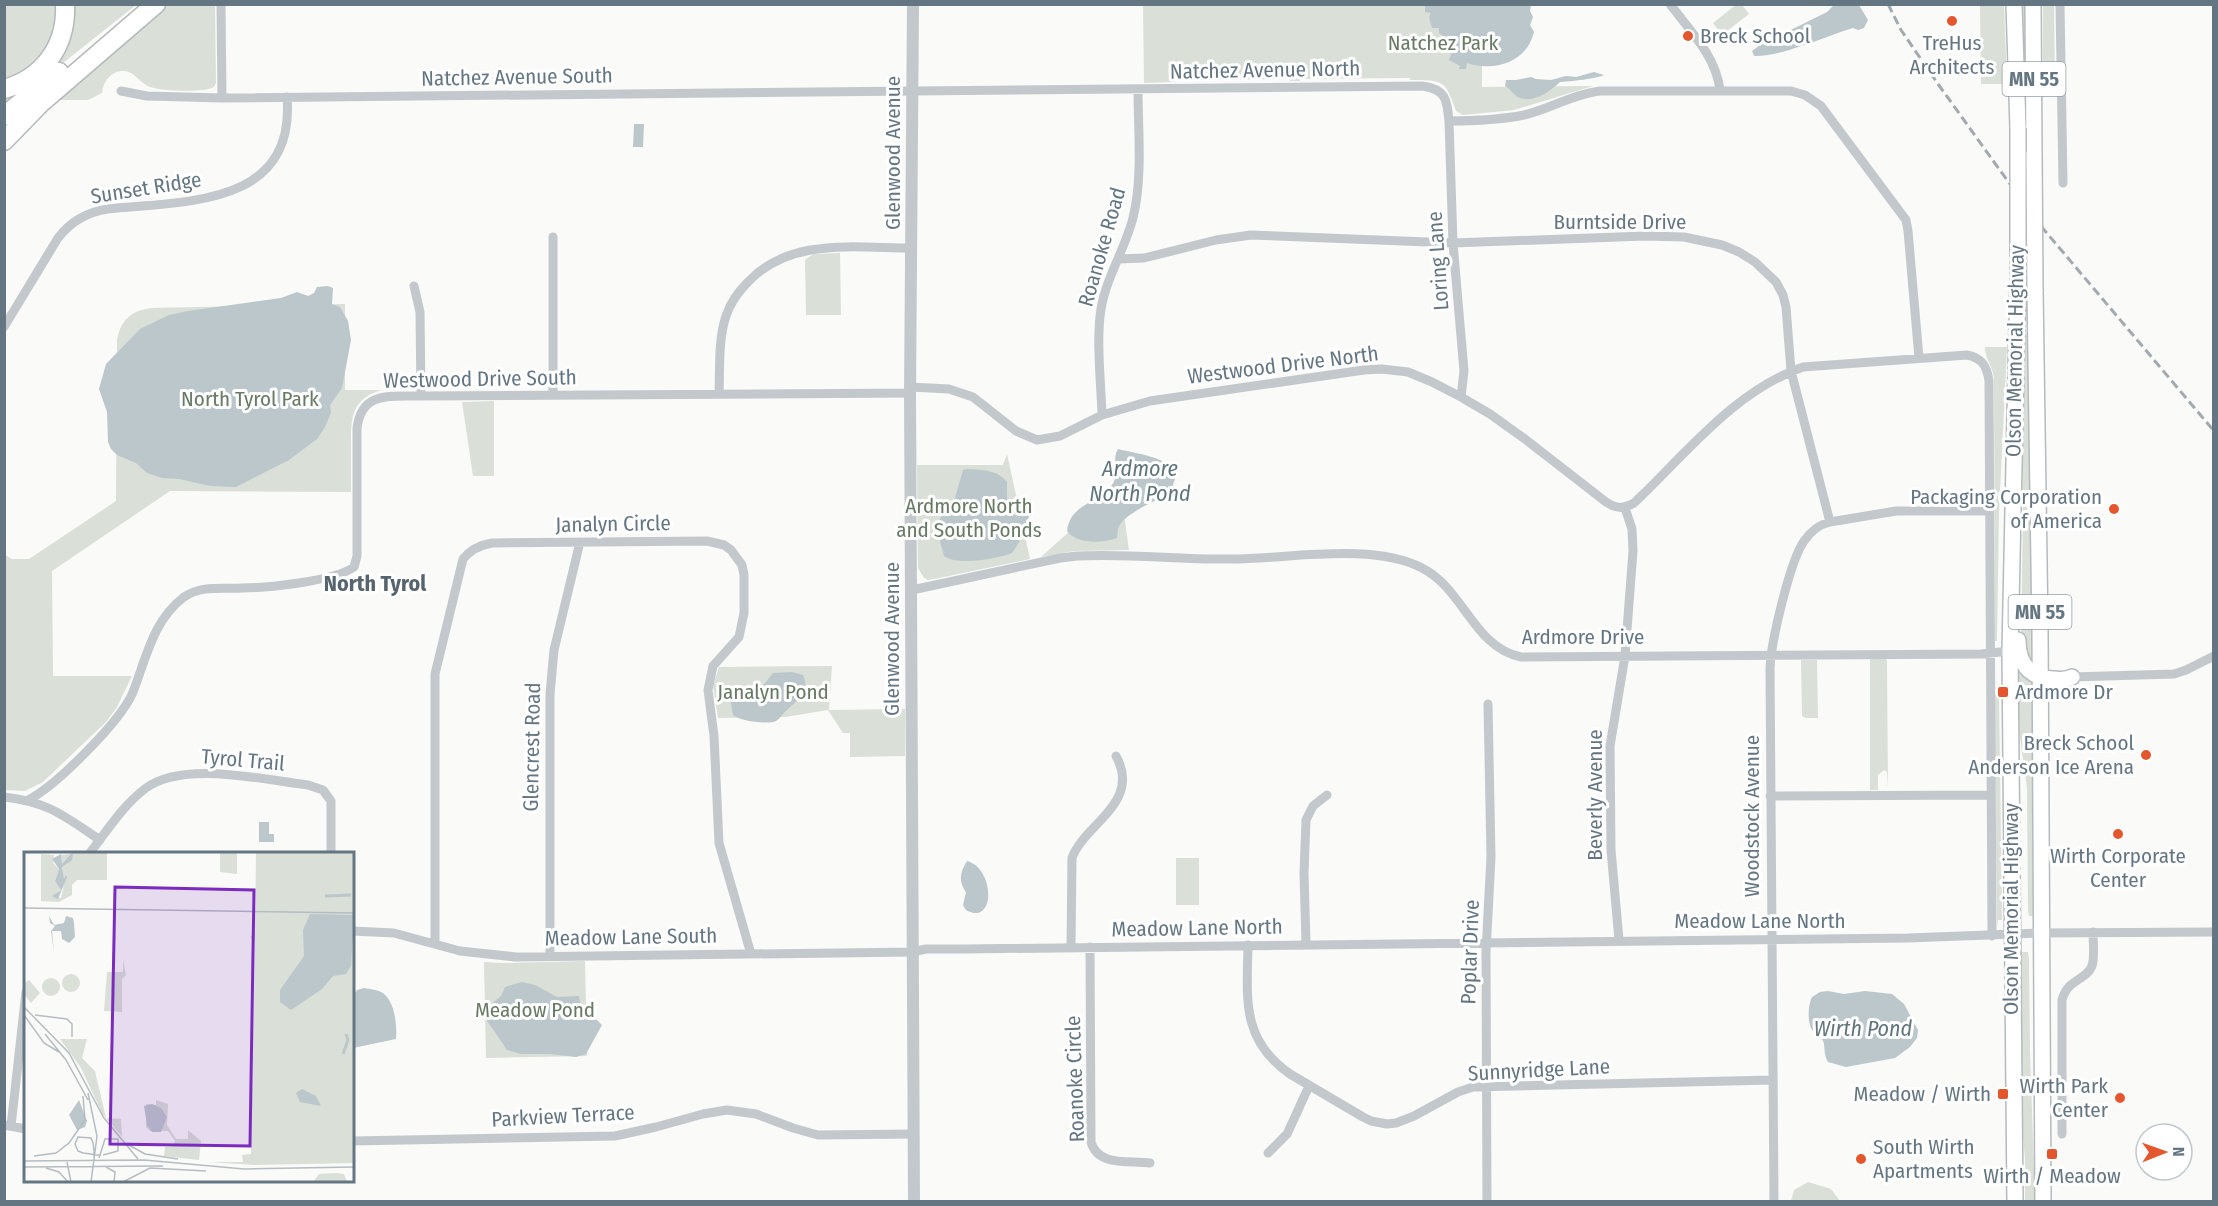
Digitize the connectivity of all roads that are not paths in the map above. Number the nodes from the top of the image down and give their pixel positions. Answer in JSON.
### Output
{"nodes":[{"id":1,"x":65,"y":4,"type":"edge"},
{"id":2,"x":142,"y":4,"type":"edge"},
{"id":3,"x":156,"y":4,"type":"edge"},
{"id":4,"x":221,"y":4,"type":"edge"},
{"id":5,"x":913,"y":4,"type":"edge"},
{"id":6,"x":1670,"y":4,"type":"edge"},
{"id":7,"x":2014,"y":4,"type":"edge"},
{"id":8,"x":2033,"y":4,"type":"edge"},
{"id":9,"x":2060,"y":4,"type":"edge"},
{"id":10,"x":4,"y":89,"type":"edge"},
{"id":11,"x":1138,"y":89,"type":"junction"},
{"id":12,"x":1720,"y":90,"type":"junction"},
{"id":13,"x":121,"y":91,"type":"dead end"},
{"id":14,"x":913,"y":91,"type":"junction"},
{"id":15,"x":287,"y":97,"type":"junction"},
{"id":16,"x":222,"y":98,"type":"junction"},
{"id":17,"x":4,"y":116,"type":"edge"},
{"id":18,"x":1449,"y":122,"type":"junction"},
{"id":19,"x":4,"y":141,"type":"edge"},
{"id":20,"x":2063,"y":183,"type":"dead end"},
{"id":21,"x":553,"y":237,"type":"dead end"},
{"id":22,"x":1453,"y":243,"type":"junction"},
{"id":23,"x":912,"y":248,"type":"junction"},
{"id":24,"x":1119,"y":259,"type":"junction"},
{"id":25,"x":414,"y":286,"type":"dead end"},
{"id":26,"x":4,"y":327,"type":"edge"},
{"id":27,"x":1919,"y":358,"type":"junction"},
{"id":28,"x":1791,"y":371,"type":"junction"},
{"id":29,"x":910,"y":390,"type":"junction"},
{"id":30,"x":719,"y":394,"type":"junction"},
{"id":31,"x":553,"y":395,"type":"junction"},
{"id":32,"x":420,"y":396,"type":"junction"},
{"id":33,"x":1461,"y":397,"type":"junction"},
{"id":34,"x":1102,"y":415,"type":"junction"},
{"id":35,"x":2012,"y":473,"type":"junction"},
{"id":36,"x":1624,"y":508,"type":"junction"},
{"id":37,"x":1989,"y":511,"type":"junction"},
{"id":38,"x":1830,"y":522,"type":"junction"},
{"id":39,"x":580,"y":542,"type":"junction"},
{"id":40,"x":912,"y":590,"type":"junction"},
{"id":41,"x":2010,"y":651,"type":"junction"},
{"id":42,"x":1990,"y":653,"type":"junction"},
{"id":43,"x":1625,"y":656,"type":"junction"},
{"id":44,"x":1770,"y":656,"type":"junction"},
{"id":45,"x":2214,"y":656,"type":"edge"},
{"id":46,"x":2072,"y":676,"type":"joint"},
{"id":47,"x":2040,"y":678,"type":"junction"},
{"id":48,"x":1488,"y":704,"type":"dead end"},
{"id":49,"x":1116,"y":756,"type":"dead end"},
{"id":50,"x":1327,"y":795,"type":"dead end"},
{"id":51,"x":1991,"y":795,"type":"junction"},
{"id":52,"x":1770,"y":796,"type":"junction"},
{"id":53,"x":4,"y":797,"type":"edge"},
{"id":54,"x":28,"y":800,"type":"junction"},
{"id":55,"x":100,"y":840,"type":"junction"},
{"id":56,"x":91,"y":852,"type":"edge"},
{"id":57,"x":331,"y":852,"type":"edge"},
{"id":58,"x":354,"y":931,"type":"edge"},
{"id":59,"x":2093,"y":932,"type":"junction"},
{"id":60,"x":2214,"y":932,"type":"edge"},
{"id":61,"x":2041,"y":933,"type":"junction"},
{"id":62,"x":2011,"y":935,"type":"junction"},
{"id":63,"x":1992,"y":936,"type":"junction"},
{"id":64,"x":1771,"y":938,"type":"junction"},
{"id":65,"x":1619,"y":940,"type":"junction"},
{"id":66,"x":1487,"y":942,"type":"junction"},
{"id":67,"x":435,"y":944,"type":"junction"},
{"id":68,"x":1306,"y":944,"type":"junction"},
{"id":69,"x":1248,"y":945,"type":"junction"},
{"id":70,"x":1071,"y":947,"type":"junction"},
{"id":71,"x":1089,"y":947,"type":"junction"},
{"id":72,"x":912,"y":952,"type":"junction"},
{"id":73,"x":752,"y":954,"type":"junction"},
{"id":74,"x":550,"y":956,"type":"junction"},
{"id":75,"x":24,"y":1007,"type":"edge"},
{"id":76,"x":1773,"y":1080,"type":"junction"},
{"id":77,"x":1309,"y":1086,"type":"junction"},
{"id":78,"x":1487,"y":1087,"type":"junction"},
{"id":79,"x":8,"y":1126,"type":"edge"},
{"id":80,"x":24,"y":1129,"type":"edge"},
{"id":81,"x":914,"y":1134,"type":"junction"},
{"id":82,"x":2062,"y":1134,"type":"dead end"},
{"id":83,"x":354,"y":1141,"type":"edge"},
{"id":84,"x":1268,"y":1154,"type":"dead end"},
{"id":85,"x":1150,"y":1163,"type":"dead end"},
{"id":86,"x":914,"y":1202,"type":"edge"},
{"id":87,"x":1487,"y":1202,"type":"edge"},
{"id":88,"x":1774,"y":1202,"type":"edge"},
{"id":89,"x":2015,"y":1202,"type":"edge"},
{"id":90,"x":2043,"y":1202,"type":"edge"}],
"edges":[{"from":1,"to":10,"type":"highway"},
{"from":2,"to":17,"type":"highway"},
{"from":3,"to":19,"type":"highway"},
{"from":4,"to":16,"type":"street"},
{"from":5,"to":14,"type":"street","name":"Glenwood Avenue"},
{"from":6,"to":12,"type":"street"},
{"from":7,"to":35,"type":"main road","name":"Olson Memorial Highway","number":"MN 55","bridge":true},
{"from":8,"to":47,"type":"main road","name":"Olson Memorial Highway","number":"MN 55","bridge":true},
{"from":9,"to":20,"type":"street"},
{"from":11,"to":14,"type":"street","name":"Natchez Avenue North"},
{"from":11,"to":18,"type":"street","name":"Natchez Avenue North"},
{"from":11,"to":24,"type":"street","name":"Roanoke Road"},
{"from":12,"to":18,"type":"street"},
{"from":12,"to":27,"type":"street"},
{"from":13,"to":16,"type":"street","name":"Natchez Avenue South"},
{"from":14,"to":15,"type":"street","name":"Natchez Avenue South"},
{"from":14,"to":23,"type":"street","name":"Glenwood Avenue"},
{"from":15,"to":16,"type":"street","name":"Natchez Avenue South"},
{"from":15,"to":26,"type":"street","name":"Sunset Ridge"},
{"from":18,"to":22,"type":"street","name":"Loring Lane"},
{"from":21,"to":31,"type":"street"},
{"from":22,"to":24,"type":"street","name":"Burntside Drive"},
{"from":22,"to":28,"type":"street","name":"Burntside Drive"},
{"from":22,"to":33,"type":"street","name":"Loring Lane"},
{"from":23,"to":29,"type":"street","name":"Glenwood Avenue"},
{"from":23,"to":30,"type":"street"},
{"from":24,"to":34,"type":"street","name":"Roanoke Road"},
{"from":25,"to":32,"type":"street"},
{"from":27,"to":28,"type":"street"},
{"from":27,"to":37,"type":"street"},
{"from":28,"to":36,"type":"street"},
{"from":28,"to":38,"type":"street","name":"Burntside Drive"},
{"from":29,"to":30,"type":"street","name":"Westwood Drive South"},
{"from":29,"to":34,"type":"street","name":"Westwood Drive North"},
{"from":29,"to":40,"type":"street","name":"Glenwood Avenue"},
{"from":30,"to":31,"type":"street","name":"Westwood Drive South"},
{"from":31,"to":32,"type":"street","name":"Westwood Drive South"},
{"from":32,"to":54,"type":"street","name":"Westwood Drive South"},
{"from":33,"to":34,"type":"street","name":"Westwood Drive North"},
{"from":33,"to":36,"type":"street","name":"Westwood Drive North"},
{"from":35,"to":41,"type":"main road","name":"Olson Memorial Highway","number":"MN 55"},
{"from":35,"to":47,"type":"main road"},
{"from":36,"to":43,"type":"street","name":"Beverly Avenue"},
{"from":37,"to":38,"type":"street"},
{"from":37,"to":42,"type":"street"},
{"from":38,"to":44,"type":"street","name":"Woodstock Avenue"},
{"from":39,"to":67,"type":"street","name":"Janalyn Circle"},
{"from":39,"to":73,"type":"street","name":"Janalyn Circle"},
{"from":39,"to":74,"type":"street","name":"Glencrest Road"},
{"from":40,"to":43,"type":"street","name":"Ardmore Drive"},
{"from":40,"to":72,"type":"street","name":"Glenwood Avenue"},
{"from":41,"to":42,"type":"street","name":"Ardmore Drive"},
{"from":41,"to":62,"type":"main road","name":"Olson Memorial Highway","number":"MN 55"},
{"from":42,"to":44,"type":"street","name":"Ardmore Drive"},
{"from":42,"to":51,"type":"street"},
{"from":43,"to":44,"type":"street","name":"Ardmore Drive"},
{"from":43,"to":65,"type":"street","name":"Beverly Avenue"},
{"from":44,"to":52,"type":"street","name":"Woodstock Avenue"},
{"from":45,"to":46,"type":"street"},
{"from":46,"to":47,"type":"main road"},
{"from":47,"to":61,"type":"main road","name":"Olson Memorial Highway","number":"MN 55"},
{"from":48,"to":66,"type":"street","name":"Poplar Drive"},
{"from":49,"to":70,"type":"street"},
{"from":50,"to":68,"type":"street","name":"Meadow Lane North"},
{"from":51,"to":52,"type":"street"},
{"from":51,"to":63,"type":"street"},
{"from":52,"to":64,"type":"street","name":"Woodstock Avenue"},
{"from":53,"to":54,"type":"street"},
{"from":54,"to":55,"type":"street"},
{"from":55,"to":56,"type":"street","name":"Tyrol Trail"},
{"from":55,"to":57,"type":"street","name":"Tyrol Trail"},
{"from":58,"to":67,"type":"street","name":"Meadow Lane South"},
{"from":59,"to":60,"type":"street","name":"Meadow Lane North"},
{"from":59,"to":61,"type":"street","name":"Meadow Lane North"},
{"from":59,"to":82,"type":"street"},
{"from":61,"to":62,"type":"street","name":"Meadow Lane North"},
{"from":61,"to":90,"type":"main road","name":"Olson Memorial Highway","number":"MN 55"},
{"from":62,"to":63,"type":"street","name":"Meadow Lane North"},
{"from":62,"to":89,"type":"main road","name":"Olson Memorial Highway","number":"MN 55"},
{"from":63,"to":64,"type":"street","name":"Meadow Lane North"},
{"from":64,"to":65,"type":"street","name":"Meadow Lane North"},
{"from":64,"to":76,"type":"street","name":"Woodstock Avenue"},
{"from":65,"to":66,"type":"street","name":"Meadow Lane North"},
{"from":66,"to":68,"type":"street","name":"Meadow Lane North"},
{"from":66,"to":78,"type":"street","name":"Poplar Drive"},
{"from":67,"to":74,"type":"street","name":"Meadow Lane South"},
{"from":68,"to":69,"type":"street","name":"Meadow Lane North"},
{"from":69,"to":71,"type":"street","name":"Meadow Lane North"},
{"from":69,"to":77,"type":"street","name":"Sunnyridge Lane"},
{"from":70,"to":71,"type":"street","name":"Meadow Lane North"},
{"from":70,"to":72,"type":"street"},
{"from":71,"to":85,"type":"street","name":"Roanoke Circle"},
{"from":72,"to":73,"type":"street","name":"Meadow Lane South"},
{"from":72,"to":81,"type":"street","name":"Glenwood Avenue"},
{"from":73,"to":74,"type":"street","name":"Meadow Lane South"},
{"from":75,"to":79,"type":"street"},
{"from":76,"to":78,"type":"street","name":"Sunnyridge Lane"},
{"from":76,"to":88,"type":"street","name":"Woodstock Avenue"},
{"from":77,"to":78,"type":"street","name":"Sunnyridge Lane"},
{"from":77,"to":84,"type":"street"},
{"from":78,"to":87,"type":"street","name":"Poplar Drive"},
{"from":79,"to":80,"type":"street"},
{"from":81,"to":83,"type":"street","name":"Parkview Terrace"},
{"from":81,"to":86,"type":"street","name":"Glenwood Avenue"}]}
